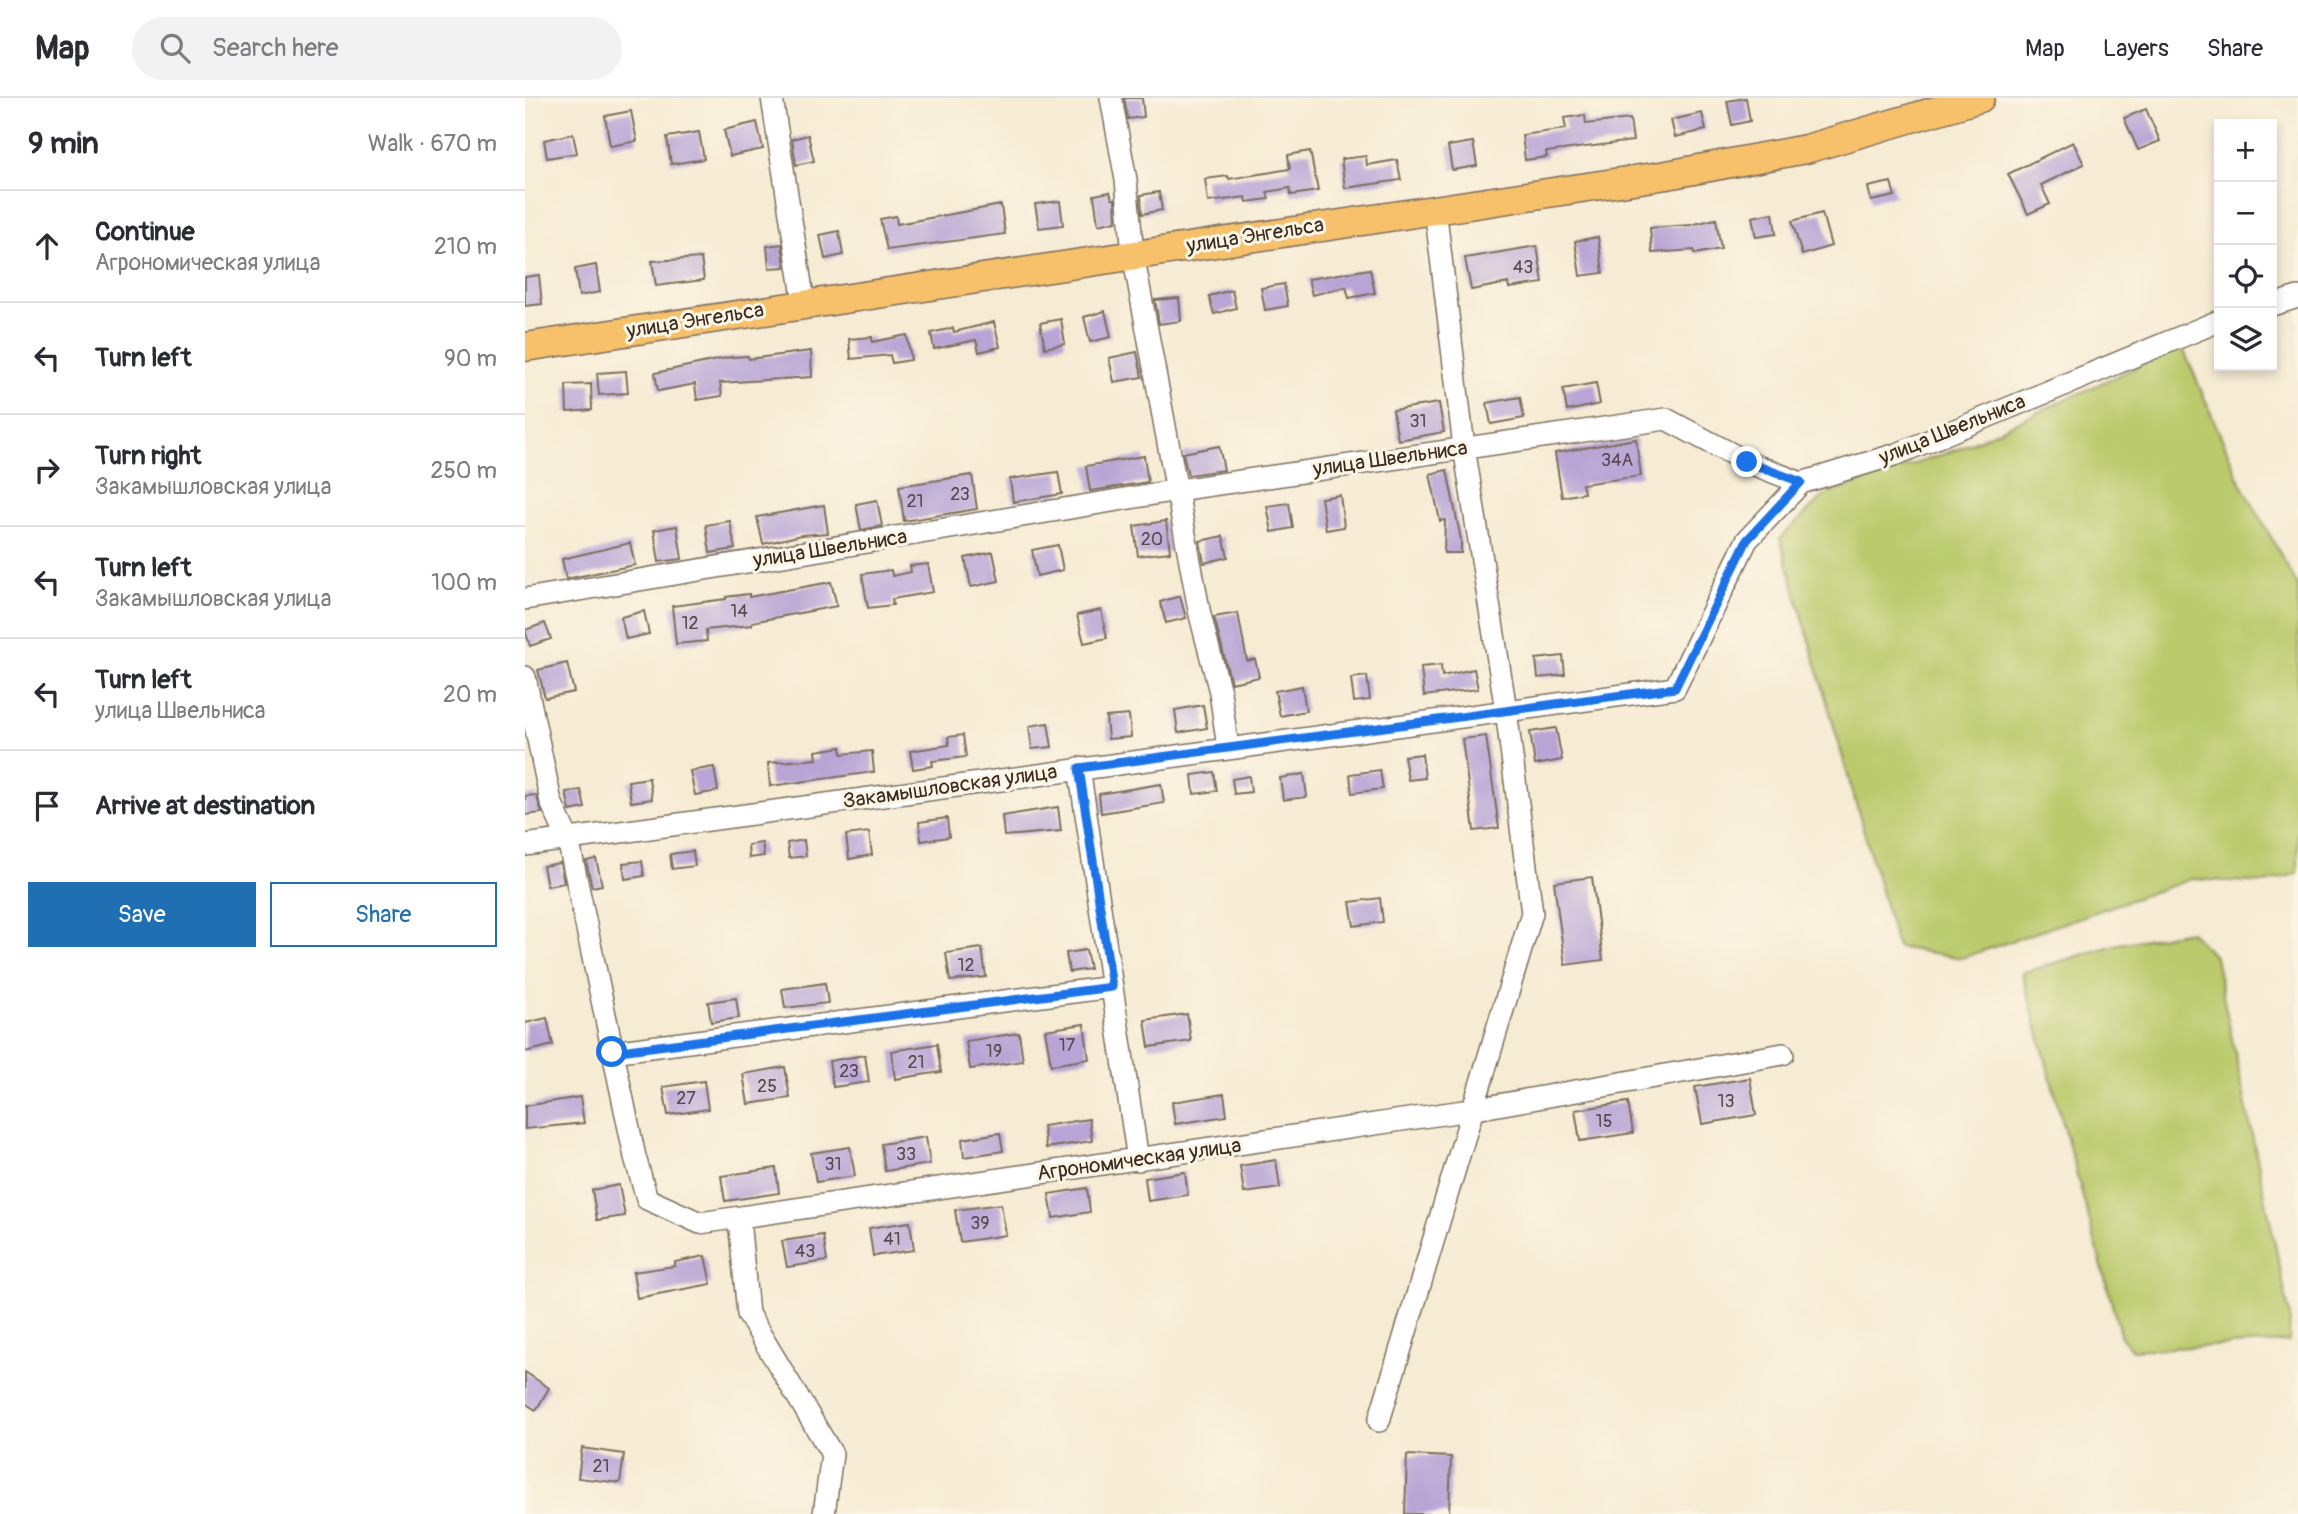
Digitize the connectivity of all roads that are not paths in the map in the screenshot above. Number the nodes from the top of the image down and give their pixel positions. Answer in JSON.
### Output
{"nodes":[{"id":1,"x":772,"y":98,"type":"edge"},
{"id":2,"x":1111,"y":98,"type":"edge"},
{"id":3,"x":1980,"y":98,"type":"edge"},
{"id":4,"x":1435,"y":208,"type":"junction"},
{"id":5,"x":1133,"y":254,"type":"junction"},
{"id":6,"x":2298,"y":297,"type":"edge"},
{"id":7,"x":804,"y":303,"type":"junction"},
{"id":8,"x":2277,"y":303,"type":"edge"},
{"id":9,"x":2214,"y":323,"type":"edge"},
{"id":10,"x":525,"y":347,"type":"edge"},
{"id":11,"x":1464,"y":447,"type":"junction"},
{"id":12,"x":1801,"y":482,"type":"junction"},
{"id":13,"x":1178,"y":490,"type":"junction"},
{"id":14,"x":525,"y":599,"type":"edge"},
{"id":15,"x":525,"y":677,"type":"edge"},
{"id":16,"x":1506,"y":710,"type":"junction"},
{"id":17,"x":1228,"y":748,"type":"junction"},
{"id":18,"x":1079,"y":768,"type":"junction"},
{"id":19,"x":568,"y":839,"type":"junction"},
{"id":20,"x":525,"y":845,"type":"edge"},
{"id":21,"x":1112,"y":987,"type":"junction"},
{"id":22,"x":612,"y":1052,"type":"junction"},
{"id":23,"x":1783,"y":1054,"type":"dead end"},
{"id":24,"x":1471,"y":1110,"type":"junction"},
{"id":25,"x":1138,"y":1160,"type":"junction"},
{"id":26,"x":739,"y":1219,"type":"junction"},
{"id":27,"x":1379,"y":1421,"type":"dead end"},
{"id":28,"x":824,"y":1514,"type":"edge"}],
"edges":[{"from":1,"to":7,"type":"street"},
{"from":2,"to":5,"type":"street"},
{"from":3,"to":4,"type":"main road","name":"улица Энгельса"},
{"from":4,"to":5,"type":"main road","name":"улица Энгельса"},
{"from":4,"to":11,"type":"street"},
{"from":5,"to":7,"type":"main road","name":"улица Энгельса"},
{"from":5,"to":13,"type":"street"},
{"from":6,"to":8,"type":"street"},
{"from":7,"to":10,"type":"main road","name":"улица Энгельса"},
{"from":9,"to":12,"type":"street","name":"улица Швельниса"},
{"from":11,"to":12,"type":"street","name":"улица Швельниса"},
{"from":11,"to":13,"type":"street","name":"улица Швельниса"},
{"from":11,"to":16,"type":"street"},
{"from":12,"to":16,"type":"street","name":"Закамышловская улица"},
{"from":13,"to":14,"type":"street","name":"улица Швельниса"},
{"from":13,"to":17,"type":"street"},
{"from":15,"to":19,"type":"street","name":"Агрономическая улица"},
{"from":16,"to":17,"type":"street","name":"Закамышловская улица"},
{"from":16,"to":24,"type":"street"},
{"from":17,"to":18,"type":"street","name":"Закамышловская улица"},
{"from":18,"to":19,"type":"street","name":"Закамышловская улица"},
{"from":18,"to":21,"type":"street"},
{"from":19,"to":20,"type":"street","name":"Закамышловская улица"},
{"from":19,"to":22,"type":"street","name":"Агрономическая улица"},
{"from":21,"to":22,"type":"street"},
{"from":21,"to":25,"type":"street"},
{"from":22,"to":26,"type":"street","name":"Агрономическая улица"},
{"from":23,"to":24,"type":"street","name":"Агрономическая улица"},
{"from":24,"to":25,"type":"street","name":"Агрономическая улица"},
{"from":24,"to":27,"type":"street"},
{"from":25,"to":26,"type":"street","name":"Агрономическая улица"},
{"from":26,"to":28,"type":"street"}]}
